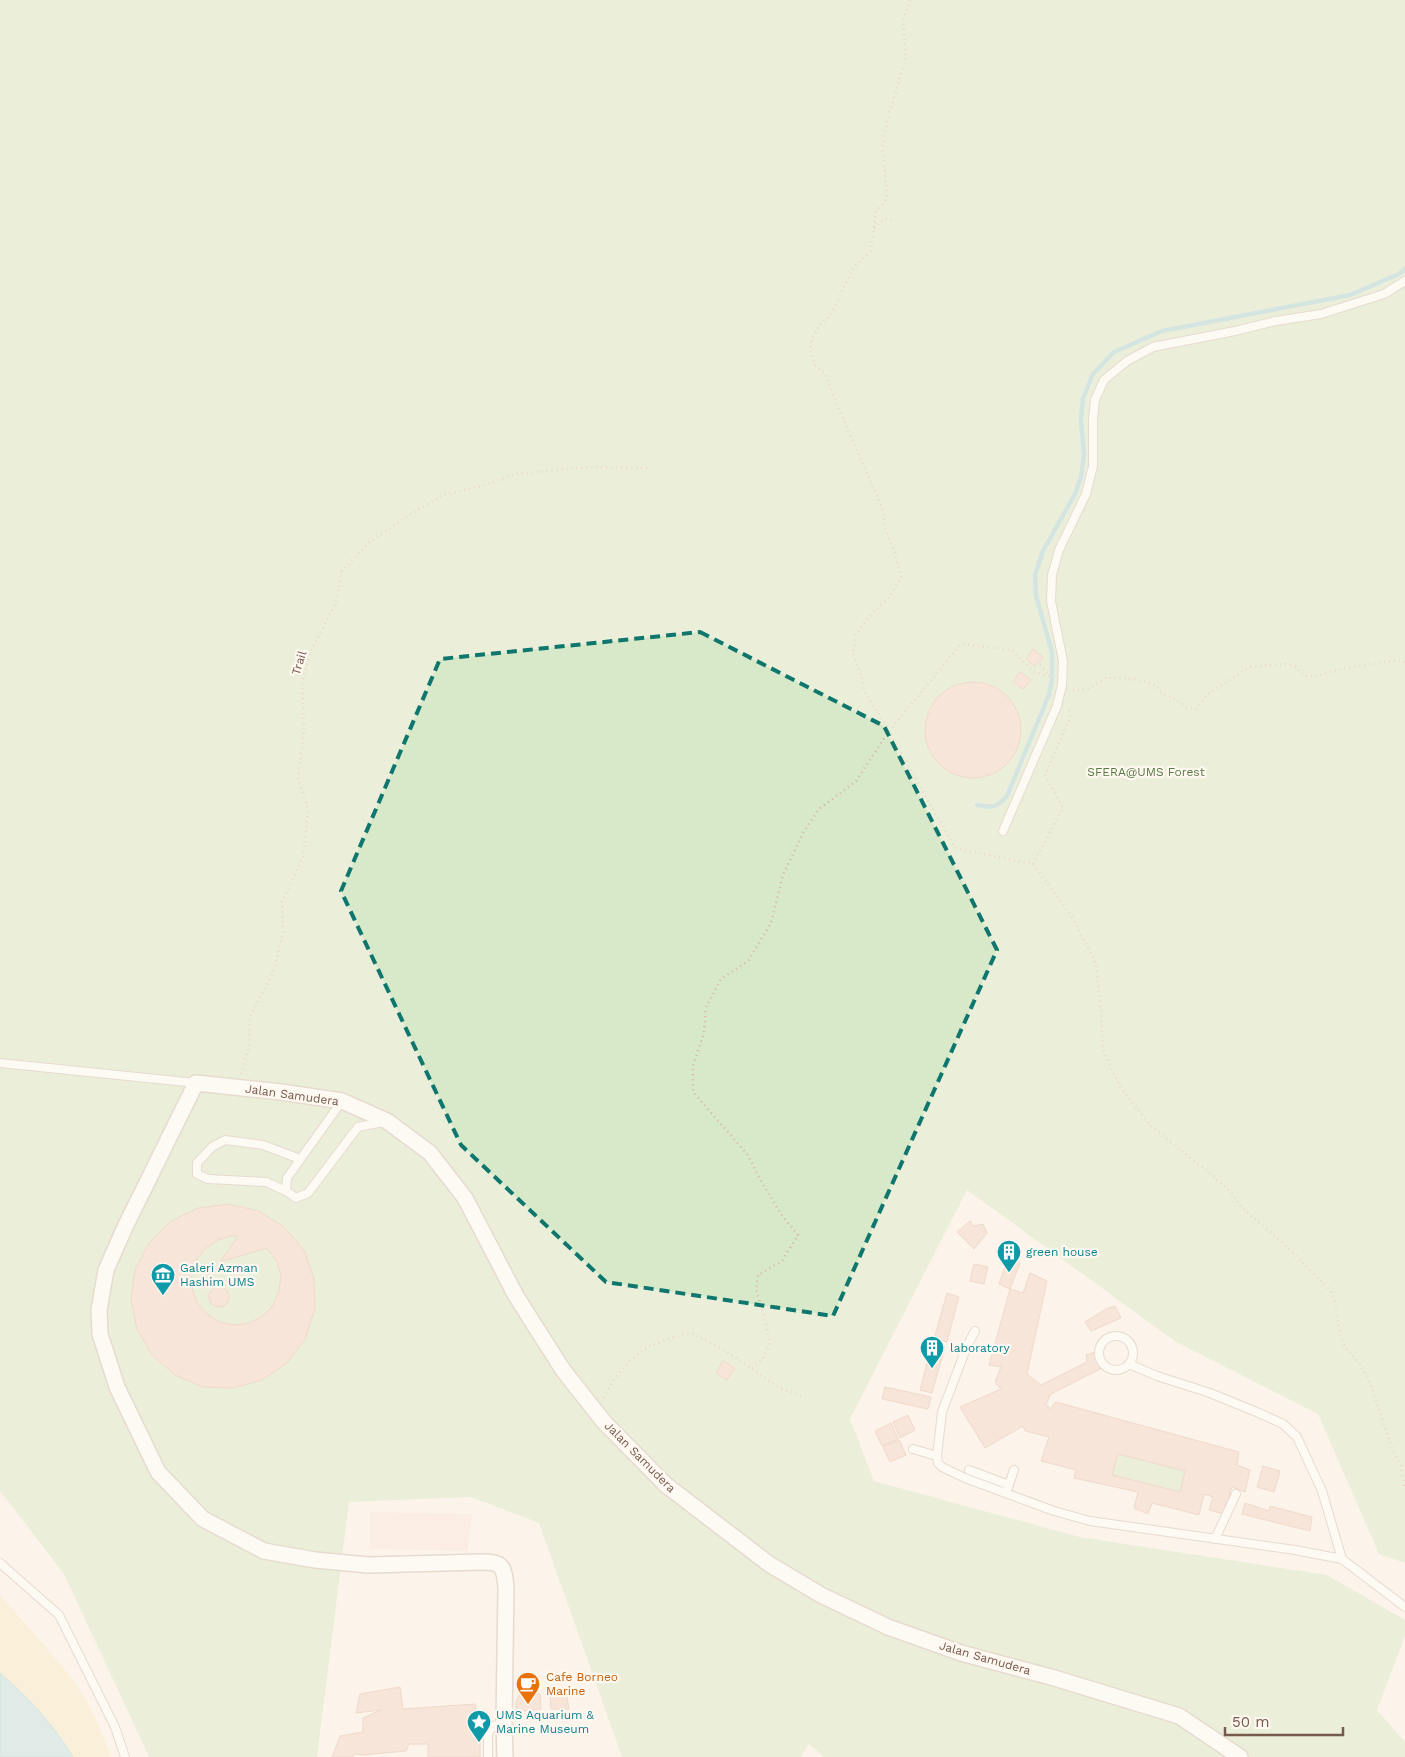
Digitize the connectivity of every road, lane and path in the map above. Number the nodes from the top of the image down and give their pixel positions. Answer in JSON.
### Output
{"nodes":[{"id":1,"x":910,"y":0,"type":"edge"},
{"id":2,"x":892,"y":219,"type":"dead end"},
{"id":3,"x":874,"y":228,"type":"junction"},
{"id":4,"x":1405,"y":281,"type":"edge"},
{"id":5,"x":648,"y":468,"type":"dead end"},
{"id":6,"x":1405,"y":662,"type":"edge"},
{"id":7,"x":1040,"y":665,"type":"dead end"},
{"id":8,"x":1072,"y":697,"type":"dead end"},
{"id":9,"x":1069,"y":704,"type":"dead end"},
{"id":10,"x":889,"y":731,"type":"junction"},
{"id":11,"x":1002,"y":831,"type":"dead end"},
{"id":12,"x":1033,"y":864,"type":"junction"},
{"id":13,"x":0,"y":1063,"type":"edge"},
{"id":14,"x":196,"y":1084,"type":"junction"},
{"id":15,"x":237,"y":1087,"type":"junction"},
{"id":16,"x":342,"y":1101,"type":"junction"},
{"id":17,"x":388,"y":1121,"type":"junction"},
{"id":18,"x":300,"y":1160,"type":"junction"},
{"id":19,"x":286,"y":1191,"type":"junction"},
{"id":20,"x":975,"y":1331,"type":"dead end"},
{"id":21,"x":1129,"y":1364,"type":"junction"},
{"id":22,"x":752,"y":1368,"type":"junction"},
{"id":23,"x":801,"y":1396,"type":"dead end"},
{"id":24,"x":604,"y":1422,"type":"junction"},
{"id":25,"x":913,"y":1450,"type":"dead end"},
{"id":26,"x":937,"y":1456,"type":"junction"},
{"id":27,"x":1014,"y":1470,"type":"dead end"},
{"id":28,"x":965,"y":1478,"type":"junction"},
{"id":29,"x":1009,"y":1485,"type":"junction"},
{"id":30,"x":1405,"y":1489,"type":"edge"},
{"id":31,"x":1006,"y":1494,"type":"junction"},
{"id":32,"x":1236,"y":1494,"type":"dead end"},
{"id":33,"x":1215,"y":1539,"type":"junction"},
{"id":34,"x":1342,"y":1559,"type":"junction"},
{"id":35,"x":0,"y":1563,"type":"edge"},
{"id":36,"x":1405,"y":1606,"type":"edge"},
{"id":37,"x":504,"y":1722,"type":"junction"},
{"id":38,"x":125,"y":1757,"type":"edge"},
{"id":39,"x":488,"y":1757,"type":"edge"},
{"id":40,"x":505,"y":1757,"type":"edge"},
{"id":41,"x":1240,"y":1757,"type":"edge"}],
"edges":[{"from":1,"to":3,"type":"path"},
{"from":2,"to":3,"type":"path"},
{"from":3,"to":10,"type":"path"},
{"from":4,"to":11,"type":"lane"},
{"from":5,"to":15,"type":"path","name":"Trail"},
{"from":6,"to":8,"type":"path"},
{"from":7,"to":10,"type":"path"},
{"from":9,"to":12,"type":"path"},
{"from":10,"to":12,"type":"path"},
{"from":10,"to":22,"type":"path"},
{"from":12,"to":30,"type":"path"},
{"from":13,"to":14,"type":"lane"},
{"from":14,"to":15,"type":"street","name":"Jalan Samudera"},
{"from":14,"to":37,"type":"street"},
{"from":15,"to":16,"type":"street","name":"Jalan Samudera"},
{"from":16,"to":17,"type":"street","name":"Jalan Samudera"},
{"from":16,"to":18,"type":"lane"},
{"from":17,"to":19,"type":"lane"},
{"from":17,"to":24,"type":"street","name":"Jalan Samudera"},
{"from":18,"to":19,"type":"lane"},
{"from":18,"to":19,"type":"lane"},
{"from":20,"to":26,"type":"lane"},
{"from":21,"to":21,"type":"lane"},
{"from":21,"to":34,"type":"lane"},
{"from":22,"to":23,"type":"path"},
{"from":22,"to":24,"type":"path"},
{"from":24,"to":41,"type":"street","name":"Jalan Samudera"},
{"from":25,"to":26,"type":"lane"},
{"from":26,"to":28,"type":"lane"},
{"from":27,"to":29,"type":"lane"},
{"from":28,"to":29,"type":"lane"},
{"from":28,"to":31,"type":"lane"},
{"from":29,"to":31,"type":"lane"},
{"from":31,"to":33,"type":"lane"},
{"from":32,"to":33,"type":"lane"},
{"from":33,"to":34,"type":"lane"},
{"from":34,"to":36,"type":"lane"},
{"from":35,"to":38,"type":"lane"},
{"from":37,"to":39,"type":"lane"},
{"from":37,"to":40,"type":"street"}]}
